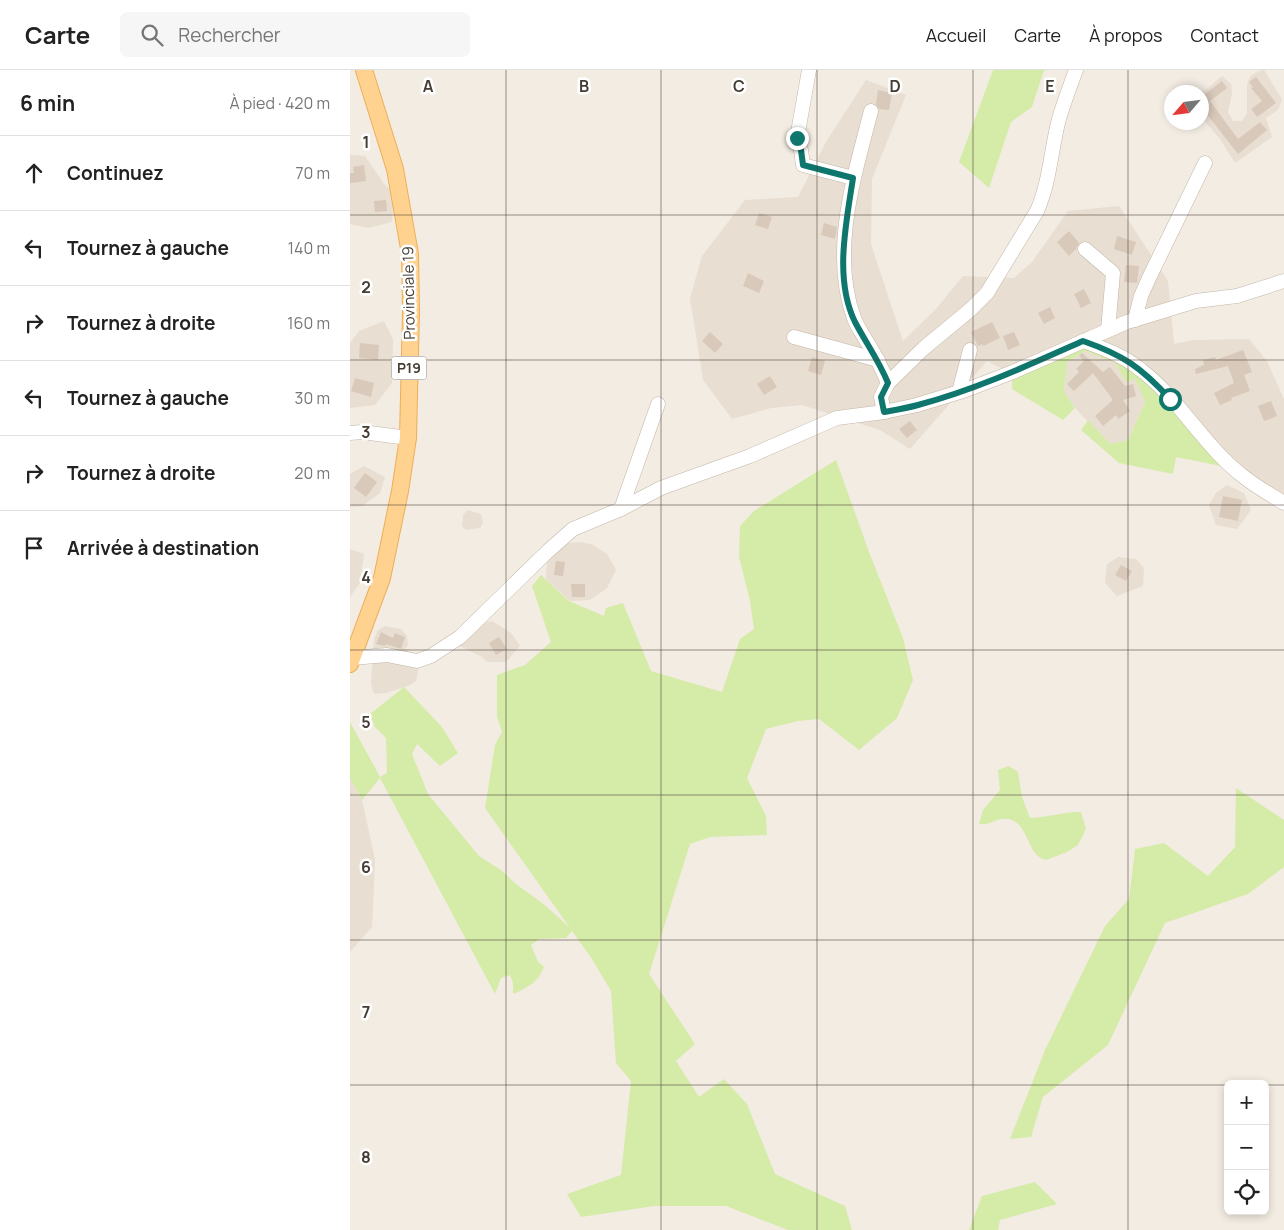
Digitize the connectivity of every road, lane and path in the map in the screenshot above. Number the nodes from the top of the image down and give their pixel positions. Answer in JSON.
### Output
{"nodes":[{"id":1,"x":364,"y":70,"type":"edge"},
{"id":2,"x":809,"y":70,"type":"edge"},
{"id":3,"x":1076,"y":70,"type":"edge"},
{"id":4,"x":871,"y":111,"type":"dead end"},
{"id":5,"x":1205,"y":163,"type":"dead end"},
{"id":6,"x":853,"y":178,"type":"junction"},
{"id":7,"x":1085,"y":249,"type":"dead end"},
{"id":8,"x":1284,"y":281,"type":"edge"},
{"id":9,"x":1135,"y":320,"type":"junction"},
{"id":10,"x":1108,"y":330,"type":"junction"},
{"id":11,"x":794,"y":337,"type":"dead end"},
{"id":12,"x":1083,"y":341,"type":"junction"},
{"id":13,"x":970,"y":350,"type":"dead end"},
{"id":14,"x":878,"y":360,"type":"junction"},
{"id":15,"x":888,"y":383,"type":"junction"},
{"id":16,"x":958,"y":392,"type":"junction"},
{"id":17,"x":658,"y":404,"type":"dead end"},
{"id":18,"x":884,"y":412,"type":"junction"},
{"id":19,"x":350,"y":433,"type":"edge"},
{"id":20,"x":408,"y":438,"type":"junction"},
{"id":21,"x":1284,"y":503,"type":"edge"},
{"id":22,"x":621,"y":509,"type":"junction"},
{"id":23,"x":351,"y":661,"type":"edge"}],
"edges":[{"from":1,"to":20,"type":"main road","name":"Provinciale 19","number":"P19"},
{"from":2,"to":6,"type":"street"},
{"from":3,"to":15,"type":"street"},
{"from":4,"to":6,"type":"street"},
{"from":5,"to":9,"type":"street"},
{"from":6,"to":14,"type":"street"},
{"from":7,"to":10,"type":"street"},
{"from":8,"to":9,"type":"street"},
{"from":9,"to":10,"type":"street"},
{"from":10,"to":12,"type":"street"},
{"from":11,"to":14,"type":"street"},
{"from":12,"to":16,"type":"street"},
{"from":12,"to":21,"type":"street"},
{"from":13,"to":16,"type":"street"},
{"from":14,"to":15,"type":"street"},
{"from":15,"to":18,"type":"street"},
{"from":16,"to":18,"type":"street"},
{"from":17,"to":22,"type":"street"},
{"from":18,"to":22,"type":"street"},
{"from":19,"to":20,"type":"street"},
{"from":20,"to":23,"type":"main road","name":"Provinciale 19","number":"P19"},
{"from":22,"to":23,"type":"street"}]}
